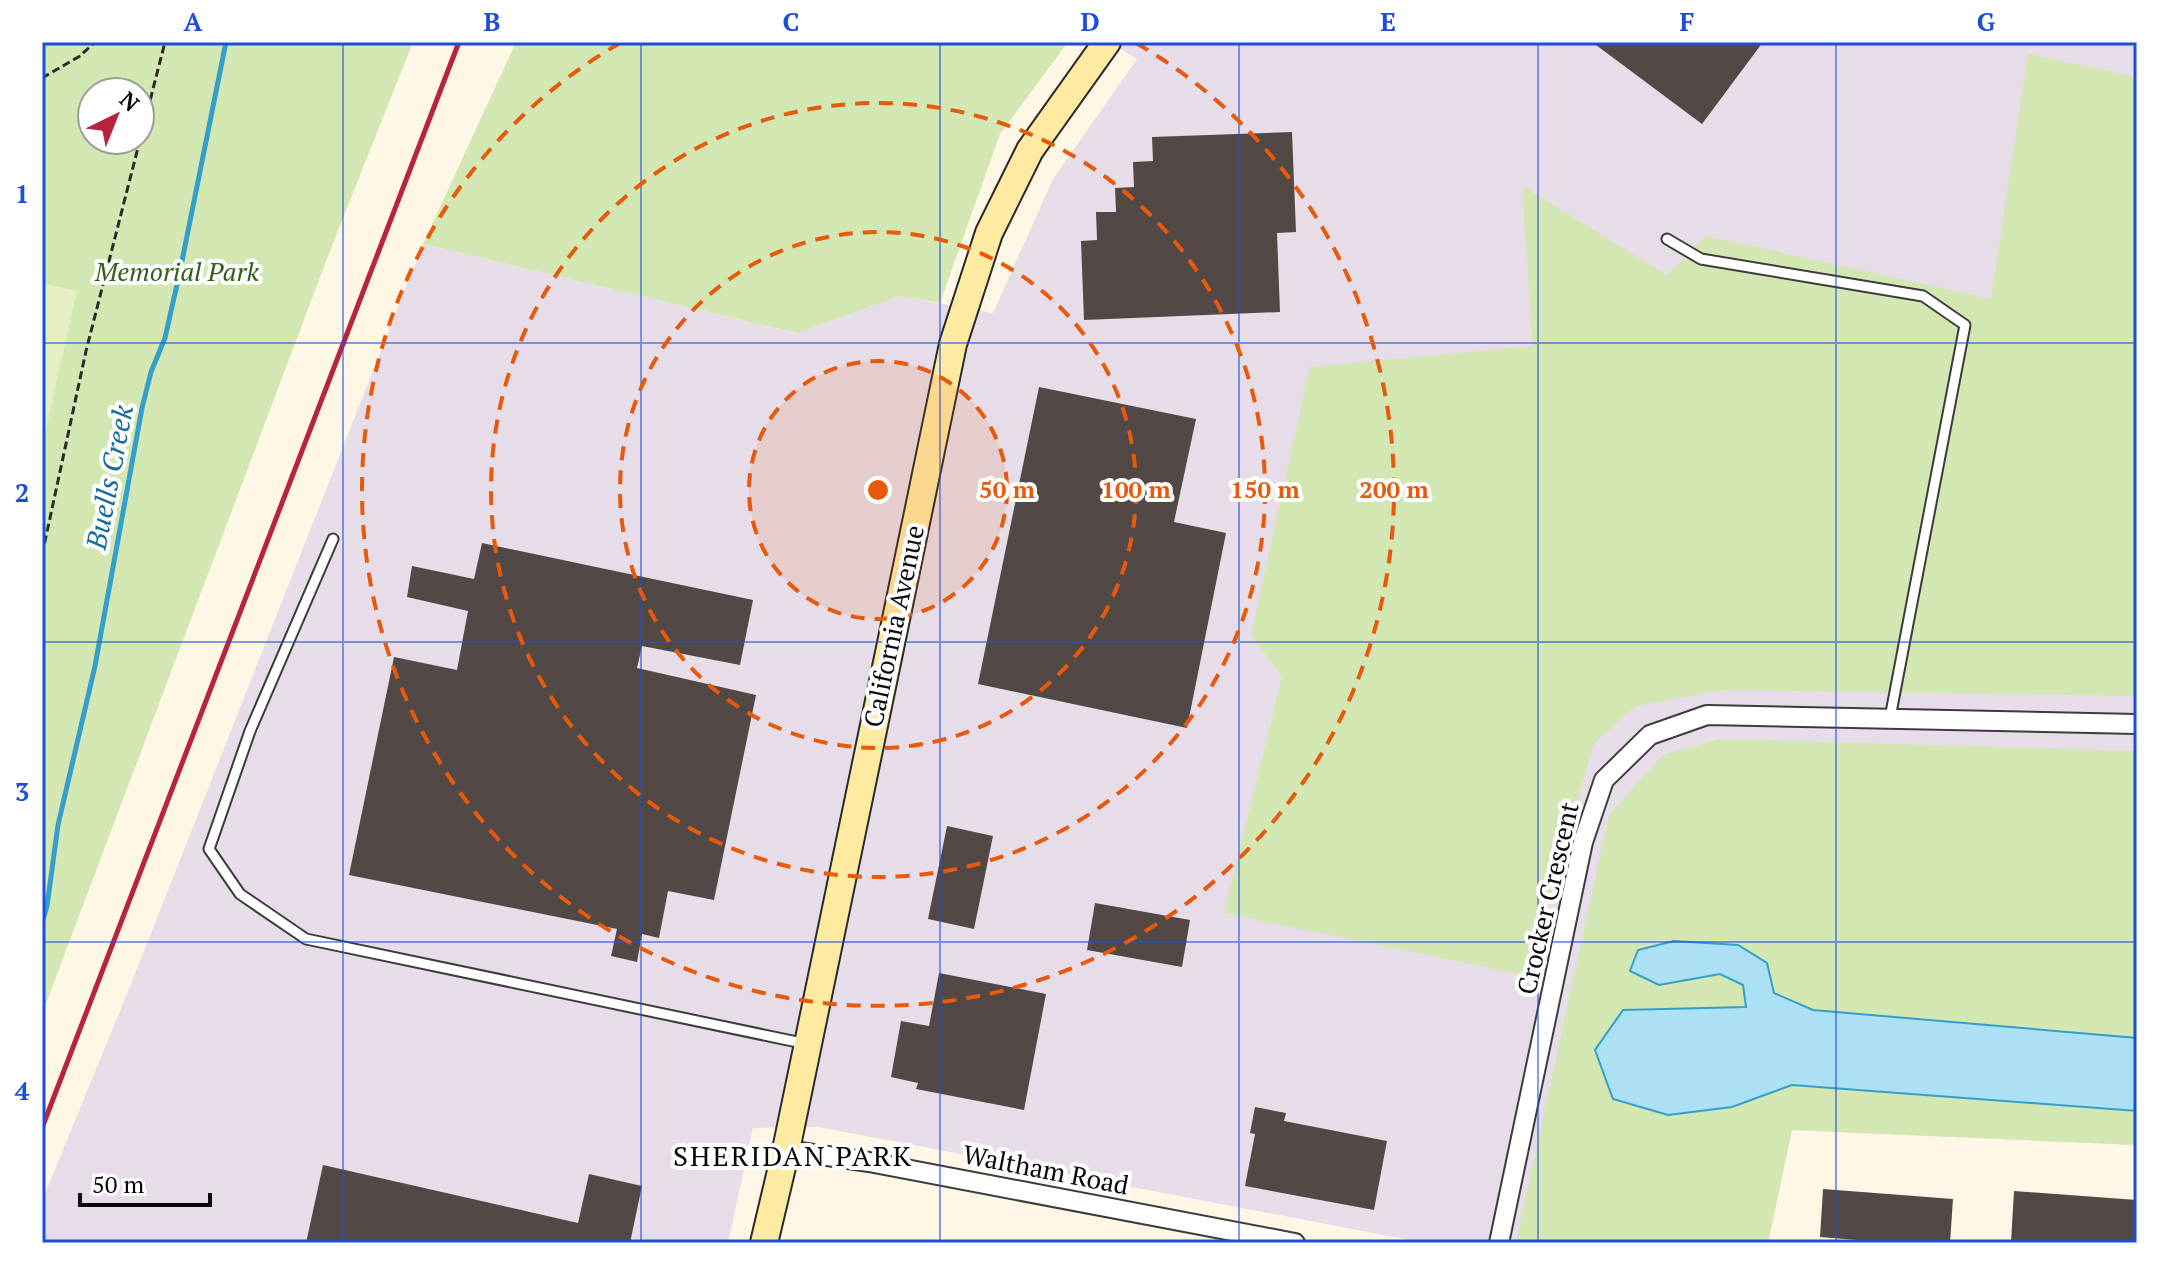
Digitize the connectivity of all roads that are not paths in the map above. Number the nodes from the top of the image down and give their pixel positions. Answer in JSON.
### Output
{"nodes":[{"id":1,"x":1107,"y":42,"type":"edge"},
{"id":2,"x":1667,"y":239,"type":"dead end"},
{"id":3,"x":333,"y":539,"type":"dead end"},
{"id":4,"x":1890,"y":718,"type":"junction"},
{"id":5,"x":2137,"y":724,"type":"edge"},
{"id":6,"x":807,"y":1044,"type":"junction"},
{"id":7,"x":786,"y":1150,"type":"junction"},
{"id":8,"x":1245,"y":1238,"type":"edge"},
{"id":9,"x":764,"y":1243,"type":"edge"},
{"id":10,"x":1295,"y":1243,"type":"edge"},
{"id":11,"x":1499,"y":1243,"type":"edge"}],
"edges":[{"from":1,"to":6,"type":"street","name":"California Avenue"},
{"from":2,"to":4,"type":"lane"},
{"from":3,"to":6,"type":"lane"},
{"from":4,"to":5,"type":"street","name":"Crocker Crescent"},
{"from":4,"to":11,"type":"street","name":"Crocker Crescent"},
{"from":6,"to":7,"type":"street","name":"California Avenue"},
{"from":7,"to":8,"type":"street","name":"Waltham Road"},
{"from":7,"to":9,"type":"street","name":"California Avenue"},
{"from":8,"to":10,"type":"street","name":"Waltham Road"}]}
